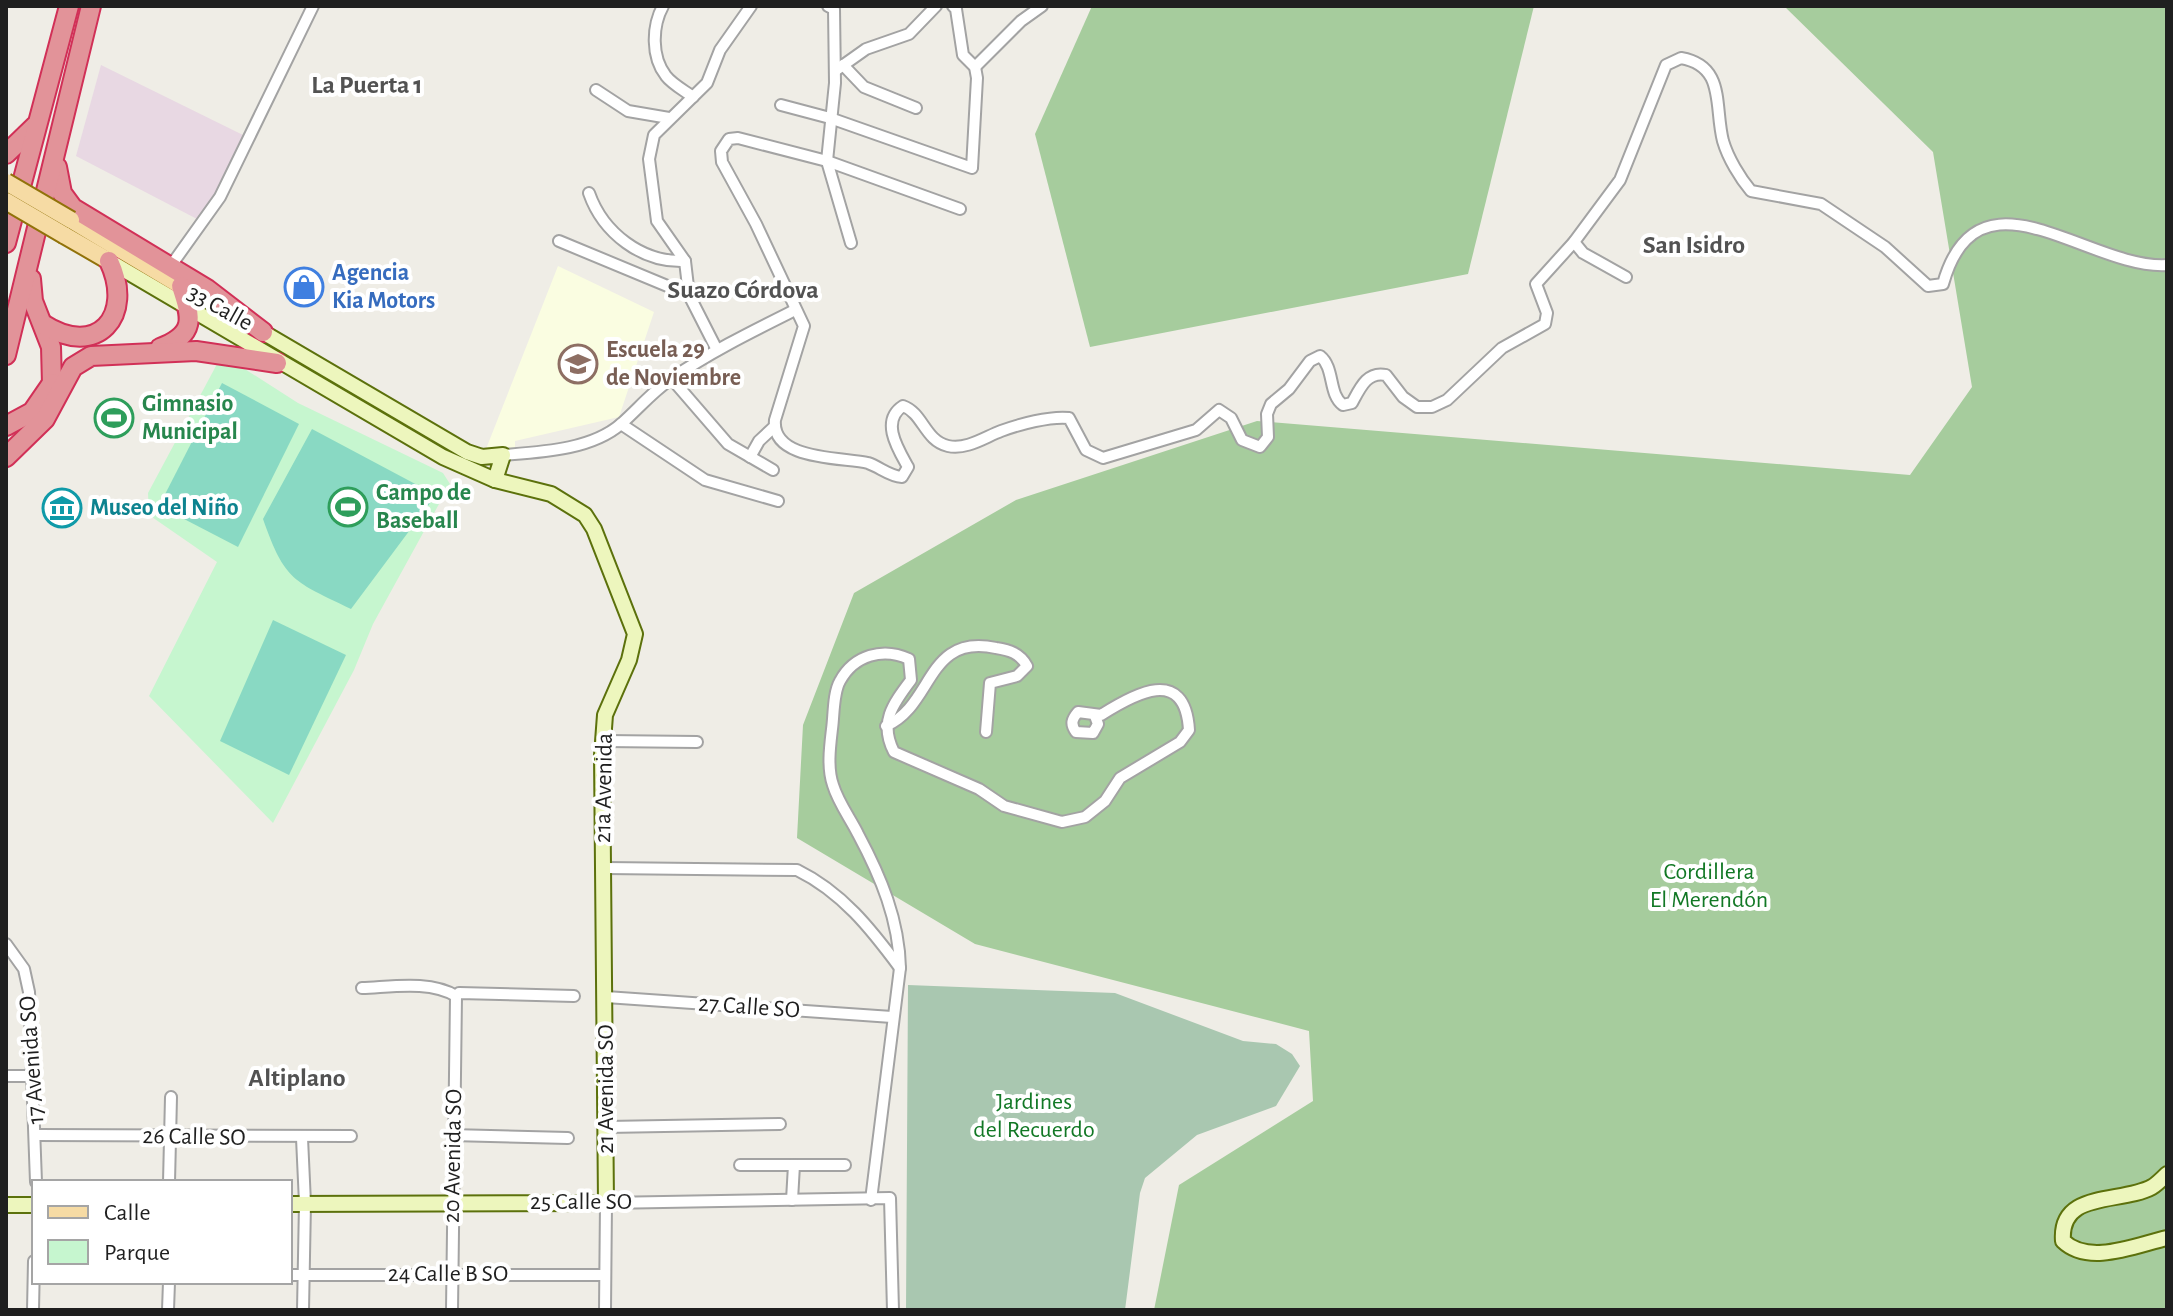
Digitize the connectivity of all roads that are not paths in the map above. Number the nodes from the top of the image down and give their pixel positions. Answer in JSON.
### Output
{"nodes":[{"id":1,"x":69,"y":6,"type":"edge"},
{"id":2,"x":91,"y":6,"type":"edge"},
{"id":3,"x":313,"y":6,"type":"edge"},
{"id":4,"x":663,"y":6,"type":"edge"},
{"id":5,"x":751,"y":6,"type":"edge"},
{"id":6,"x":828,"y":6,"type":"edge"},
{"id":7,"x":936,"y":6,"type":"edge"},
{"id":8,"x":953,"y":6,"type":"edge"},
{"id":9,"x":1042,"y":6,"type":"edge"},
{"id":10,"x":975,"y":67,"type":"junction"},
{"id":11,"x":839,"y":68,"type":"junction"},
{"id":12,"x":596,"y":90,"type":"dead end"},
{"id":13,"x":693,"y":97,"type":"junction"},
{"id":14,"x":781,"y":105,"type":"dead end"},
{"id":15,"x":916,"y":108,"type":"dead end"},
{"id":16,"x":669,"y":118,"type":"junction"},
{"id":17,"x":830,"y":118,"type":"junction"},
{"id":18,"x":40,"y":120,"type":"junction"},
{"id":19,"x":56,"y":145,"type":"junction"},
{"id":20,"x":6,"y":154,"type":"edge"},
{"id":21,"x":827,"y":161,"type":"junction"},
{"id":22,"x":6,"y":182,"type":"edge"},
{"id":23,"x":589,"y":193,"type":"dead end"},
{"id":24,"x":6,"y":201,"type":"edge"},
{"id":25,"x":960,"y":209,"type":"dead end"},
{"id":26,"x":42,"y":217,"type":"junction"},
{"id":27,"x":68,"y":227,"type":"junction"},
{"id":28,"x":559,"y":241,"type":"dead end"},
{"id":29,"x":6,"y":242,"type":"edge"},
{"id":30,"x":1574,"y":242,"type":"junction"},
{"id":31,"x":851,"y":243,"type":"dead end"},
{"id":32,"x":109,"y":261,"type":"junction"},
{"id":33,"x":685,"y":261,"type":"junction"},
{"id":34,"x":2167,"y":265,"type":"edge"},
{"id":35,"x":170,"y":267,"type":"junction"},
{"id":36,"x":1626,"y":277,"type":"dead end"},
{"id":37,"x":181,"y":286,"type":"junction"},
{"id":38,"x":689,"y":295,"type":"junction"},
{"id":39,"x":795,"y":310,"type":"junction"},
{"id":40,"x":189,"y":311,"type":"junction"},
{"id":41,"x":43,"y":324,"type":"junction"},
{"id":42,"x":263,"y":332,"type":"junction"},
{"id":43,"x":717,"y":350,"type":"junction"},
{"id":44,"x":151,"y":352,"type":"junction"},
{"id":45,"x":6,"y":355,"type":"edge"},
{"id":46,"x":316,"y":362,"type":"junction"},
{"id":47,"x":277,"y":363,"type":"junction"},
{"id":48,"x":671,"y":378,"type":"junction"},
{"id":49,"x":306,"y":380,"type":"junction"},
{"id":50,"x":52,"y":384,"type":"junction"},
{"id":51,"x":13,"y":423,"type":"edge"},
{"id":52,"x":621,"y":424,"type":"junction"},
{"id":53,"x":774,"y":427,"type":"junction"},
{"id":54,"x":434,"y":433,"type":"junction"},
{"id":55,"x":425,"y":447,"type":"junction"},
{"id":56,"x":503,"y":455,"type":"junction"},
{"id":57,"x":6,"y":457,"type":"edge"},
{"id":58,"x":750,"y":457,"type":"junction"},
{"id":59,"x":773,"y":470,"type":"dead end"},
{"id":60,"x":495,"y":480,"type":"junction"},
{"id":61,"x":778,"y":501,"type":"dead end"},
{"id":62,"x":594,"y":529,"type":"joint"},
{"id":63,"x":1095,"y":716,"type":"dead end"},
{"id":64,"x":886,"y":726,"type":"junction"},
{"id":65,"x":986,"y":732,"type":"dead end"},
{"id":66,"x":605,"y":741,"type":"junction"},
{"id":67,"x":697,"y":742,"type":"dead end"},
{"id":68,"x":605,"y":868,"type":"junction"},
{"id":69,"x":6,"y":944,"type":"edge"},
{"id":70,"x":900,"y":968,"type":"junction"},
{"id":71,"x":362,"y":988,"type":"dead end"},
{"id":72,"x":574,"y":996,"type":"dead end"},
{"id":73,"x":606,"y":997,"type":"junction"},
{"id":74,"x":455,"y":999,"type":"junction"},
{"id":75,"x":892,"y":1017,"type":"junction"},
{"id":76,"x":6,"y":1076,"type":"edge"},
{"id":77,"x":25,"y":1076,"type":"dead end"},
{"id":78,"x":171,"y":1097,"type":"dead end"},
{"id":79,"x":780,"y":1124,"type":"dead end"},
{"id":80,"x":607,"y":1127,"type":"junction"},
{"id":81,"x":37,"y":1135,"type":"junction"},
{"id":82,"x":451,"y":1135,"type":"junction"},
{"id":83,"x":169,"y":1136,"type":"junction"},
{"id":84,"x":351,"y":1136,"type":"dead end"},
{"id":85,"x":302,"y":1138,"type":"junction"},
{"id":86,"x":568,"y":1138,"type":"dead end"},
{"id":87,"x":740,"y":1165,"type":"dead end"},
{"id":88,"x":845,"y":1165,"type":"dead end"},
{"id":89,"x":794,"y":1170,"type":"junction"},
{"id":90,"x":2167,"y":1174,"type":"edge"},
{"id":91,"x":36,"y":1180,"type":"edge"},
{"id":92,"x":169,"y":1180,"type":"edge"},
{"id":93,"x":795,"y":1200,"type":"junction"},
{"id":94,"x":871,"y":1200,"type":"junction"},
{"id":95,"x":452,"y":1201,"type":"junction"},
{"id":96,"x":606,"y":1203,"type":"junction"},
{"id":97,"x":298,"y":1204,"type":"edge"},
{"id":98,"x":6,"y":1205,"type":"edge"},
{"id":99,"x":32,"y":1205,"type":"edge"},
{"id":100,"x":2167,"y":1238,"type":"edge"},
{"id":101,"x":303,"y":1274,"type":"junction"},
{"id":102,"x":452,"y":1274,"type":"junction"},
{"id":103,"x":292,"y":1275,"type":"edge"},
{"id":104,"x":605,"y":1275,"type":"junction"},
{"id":105,"x":34,"y":1284,"type":"edge"},
{"id":106,"x":169,"y":1284,"type":"edge"},
{"id":107,"x":33,"y":1310,"type":"edge"},
{"id":108,"x":168,"y":1310,"type":"edge"},
{"id":109,"x":303,"y":1310,"type":"edge"},
{"id":110,"x":452,"y":1310,"type":"edge"},
{"id":111,"x":605,"y":1310,"type":"edge"},
{"id":112,"x":893,"y":1310,"type":"edge"}],
"edges":[{"from":1,"to":18,"type":"highway"},
{"from":2,"to":19,"type":"highway"},
{"from":3,"to":35,"type":"street"},
{"from":4,"to":13,"type":"street"},
{"from":5,"to":13,"type":"street"},
{"from":6,"to":11,"type":"street"},
{"from":7,"to":11,"type":"street"},
{"from":8,"to":10,"type":"street"},
{"from":9,"to":10,"type":"street"},
{"from":10,"to":17,"type":"street"},
{"from":11,"to":15,"type":"street"},
{"from":11,"to":17,"type":"street"},
{"from":12,"to":16,"type":"street"},
{"from":13,"to":16,"type":"street"},
{"from":14,"to":17,"type":"street"},
{"from":16,"to":33,"type":"street"},
{"from":17,"to":21,"type":"street"},
{"from":18,"to":20,"type":"highway"},
{"from":18,"to":29,"type":"highway"},
{"from":19,"to":26,"type":"highway"},
{"from":19,"to":35,"type":"highway"},
{"from":21,"to":25,"type":"street"},
{"from":21,"to":31,"type":"street"},
{"from":21,"to":39,"type":"street"},
{"from":22,"to":27,"type":"main road","name":"33 Calle","bridge":true},
{"from":23,"to":33,"type":"street"},
{"from":24,"to":27,"type":"main road","name":"33 Calle","bridge":true},
{"from":26,"to":41,"type":"highway"},
{"from":26,"to":45,"type":"highway"},
{"from":27,"to":32,"type":"main road","name":"33 Calle"},
{"from":27,"to":37,"type":"main road","name":"33 Calle"},
{"from":28,"to":38,"type":"street"},
{"from":30,"to":34,"type":"street"},
{"from":30,"to":36,"type":"street"},
{"from":30,"to":53,"type":"street"},
{"from":32,"to":40,"type":"street","name":"33 Calle"},
{"from":32,"to":41,"type":"highway"},
{"from":33,"to":38,"type":"street"},
{"from":35,"to":42,"type":"highway"},
{"from":37,"to":40,"type":"highway"},
{"from":37,"to":42,"type":"street","name":"33 Calle"},
{"from":38,"to":43,"type":"street"},
{"from":39,"to":43,"type":"street"},
{"from":39,"to":53,"type":"street"},
{"from":40,"to":44,"type":"highway"},
{"from":40,"to":47,"type":"street","name":"33 Calle"},
{"from":41,"to":50,"type":"highway"},
{"from":42,"to":46,"type":"street","name":"33 Calle"},
{"from":43,"to":48,"type":"street"},
{"from":44,"to":47,"type":"highway"},
{"from":44,"to":50,"type":"highway"},
{"from":44,"to":57,"type":"highway"},
{"from":46,"to":49,"type":"street"},
{"from":46,"to":54,"type":"street","name":"33 Calle"},
{"from":47,"to":49,"type":"street","name":"33 Calle"},
{"from":48,"to":52,"type":"street"},
{"from":48,"to":58,"type":"street"},
{"from":49,"to":55,"type":"street","name":"33 Calle"},
{"from":50,"to":51,"type":"highway"},
{"from":52,"to":56,"type":"street"},
{"from":52,"to":61,"type":"street"},
{"from":53,"to":58,"type":"street"},
{"from":54,"to":55,"type":"street"},
{"from":54,"to":56,"type":"street","name":"33 Calle"},
{"from":55,"to":60,"type":"street","name":"33 Calle"},
{"from":56,"to":60,"type":"street"},
{"from":58,"to":59,"type":"street"},
{"from":60,"to":62,"type":"street","name":"33 Calle"},
{"from":62,"to":66,"type":"street","name":"21a Avenida"},
{"from":63,"to":64,"type":"street"},
{"from":64,"to":65,"type":"street"},
{"from":64,"to":70,"type":"street"},
{"from":66,"to":67,"type":"street"},
{"from":66,"to":68,"type":"street","name":"21a Avenida"},
{"from":68,"to":70,"type":"street"},
{"from":68,"to":73,"type":"street","name":"21 Avenida SO"},
{"from":69,"to":81,"type":"street","name":"17 Avenida SO"},
{"from":70,"to":75,"type":"street"},
{"from":71,"to":74,"type":"street"},
{"from":72,"to":74,"type":"street"},
{"from":73,"to":75,"type":"street","name":"27 Calle SO"},
{"from":73,"to":80,"type":"street","name":"21 Avenida SO"},
{"from":74,"to":82,"type":"street","name":"20 Avenida SO"},
{"from":75,"to":94,"type":"street"},
{"from":76,"to":77,"type":"street"},
{"from":78,"to":83,"type":"street"},
{"from":79,"to":80,"type":"street"},
{"from":80,"to":96,"type":"street","name":"21 Avenida SO"},
{"from":81,"to":83,"type":"street","name":"26 Calle SO"},
{"from":81,"to":91,"type":"street","name":"17 Avenida SO"},
{"from":82,"to":86,"type":"street"},
{"from":82,"to":95,"type":"street","name":"20 Avenida SO"},
{"from":83,"to":85,"type":"street","name":"26 Calle SO"},
{"from":83,"to":92,"type":"street"},
{"from":84,"to":85,"type":"street","name":"26 Calle SO"},
{"from":85,"to":97,"type":"street"},
{"from":87,"to":89,"type":"street"},
{"from":88,"to":89,"type":"street"},
{"from":89,"to":93,"type":"street"},
{"from":90,"to":100,"type":"street"},
{"from":93,"to":94,"type":"street","name":"25 Calle SO"},
{"from":93,"to":96,"type":"street","name":"25 Calle SO"},
{"from":94,"to":112,"type":"street"},
{"from":95,"to":96,"type":"street","name":"25 Calle SO"},
{"from":95,"to":97,"type":"street","name":"25 Calle SO"},
{"from":95,"to":102,"type":"street","name":"20 Avenida SO"},
{"from":96,"to":104,"type":"street","name":"21 Avenida SO"},
{"from":97,"to":101,"type":"street"},
{"from":98,"to":99,"type":"street"},
{"from":101,"to":102,"type":"street","name":"24 Calle B SO"},
{"from":101,"to":103,"type":"street","name":"24 Calle B SO"},
{"from":101,"to":109,"type":"street"},
{"from":102,"to":104,"type":"street","name":"24 Calle B SO"},
{"from":102,"to":110,"type":"street","name":"20 Avenida SO"},
{"from":104,"to":111,"type":"street","name":"21 Avenida SO"},
{"from":105,"to":107,"type":"street"},
{"from":106,"to":108,"type":"street"}]}
